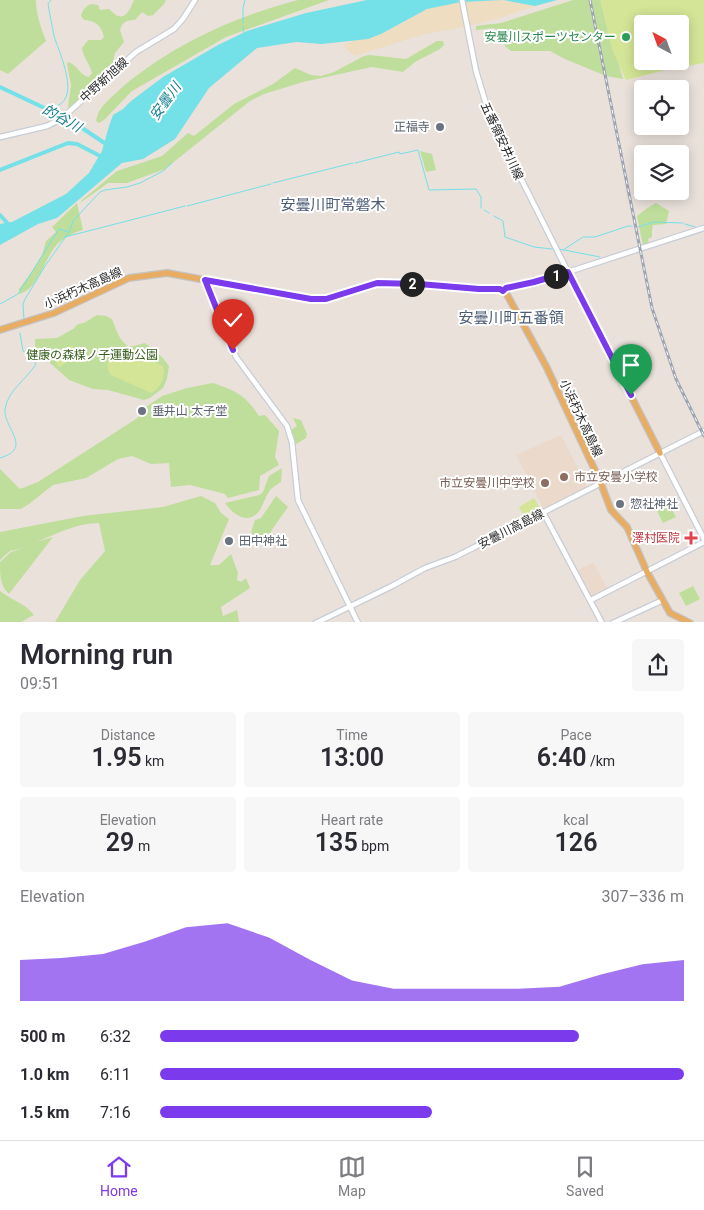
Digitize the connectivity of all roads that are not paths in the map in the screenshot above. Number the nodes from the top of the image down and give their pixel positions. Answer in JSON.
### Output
{"nodes":[{"id":1,"x":195,"y":0,"type":"edge"},
{"id":2,"x":462,"y":0,"type":"edge"},
{"id":3,"x":0,"y":137,"type":"edge"},
{"id":4,"x":704,"y":228,"type":"edge"},
{"id":5,"x":568,"y":272,"type":"junction"},
{"id":6,"x":205,"y":280,"type":"junction"},
{"id":7,"x":504,"y":289,"type":"junction"},
{"id":8,"x":0,"y":330,"type":"edge"},
{"id":9,"x":704,"y":431,"type":"edge"},
{"id":10,"x":660,"y":453,"type":"junction"},
{"id":11,"x":601,"y":483,"type":"junction"},
{"id":12,"x":543,"y":512,"type":"junction"},
{"id":13,"x":704,"y":540,"type":"edge"},
{"id":14,"x":647,"y":572,"type":"junction"},
{"id":15,"x":591,"y":600,"type":"junction"},
{"id":16,"x":662,"y":600,"type":"junction"},
{"id":17,"x":349,"y":607,"type":"junction"},
{"id":18,"x":316,"y":622,"type":"edge"},
{"id":19,"x":358,"y":622,"type":"edge"},
{"id":20,"x":602,"y":622,"type":"edge"},
{"id":21,"x":613,"y":622,"type":"edge"},
{"id":22,"x":690,"y":622,"type":"edge"}],
"edges":[{"from":1,"to":3,"type":"main road","name":"中野新旭線"},
{"from":2,"to":5,"type":"main road","name":"五番領安井川線"},
{"from":4,"to":5,"type":"main road"},
{"from":5,"to":7,"type":"main road","name":"小浜朽木高島線"},
{"from":5,"to":10,"type":"main road"},
{"from":6,"to":7,"type":"main road","name":"小浜朽木高島線"},
{"from":6,"to":8,"type":"main road","name":"小浜朽木高島線"},
{"from":6,"to":17,"type":"main road"},
{"from":7,"to":11,"type":"main road","name":"小浜朽木高島線"},
{"from":9,"to":10,"type":"main road","name":"安曇川高島線"},
{"from":10,"to":11,"type":"main road","name":"安曇川高島線"},
{"from":10,"to":13,"type":"main road"},
{"from":11,"to":12,"type":"main road","name":"安曇川高島線"},
{"from":11,"to":14,"type":"main road","name":"小浜朽木高島線"},
{"from":12,"to":15,"type":"main road"},
{"from":12,"to":17,"type":"main road","name":"安曇川高島線"},
{"from":13,"to":14,"type":"main road"},
{"from":14,"to":15,"type":"main road"},
{"from":14,"to":16,"type":"main road","name":"小浜朽木高島線"},
{"from":15,"to":20,"type":"main road"},
{"from":16,"to":21,"type":"main road"},
{"from":16,"to":22,"type":"main road","name":"小浜朽木高島線"},
{"from":17,"to":18,"type":"main road","name":"安曇川高島線"},
{"from":17,"to":19,"type":"main road"}]}
